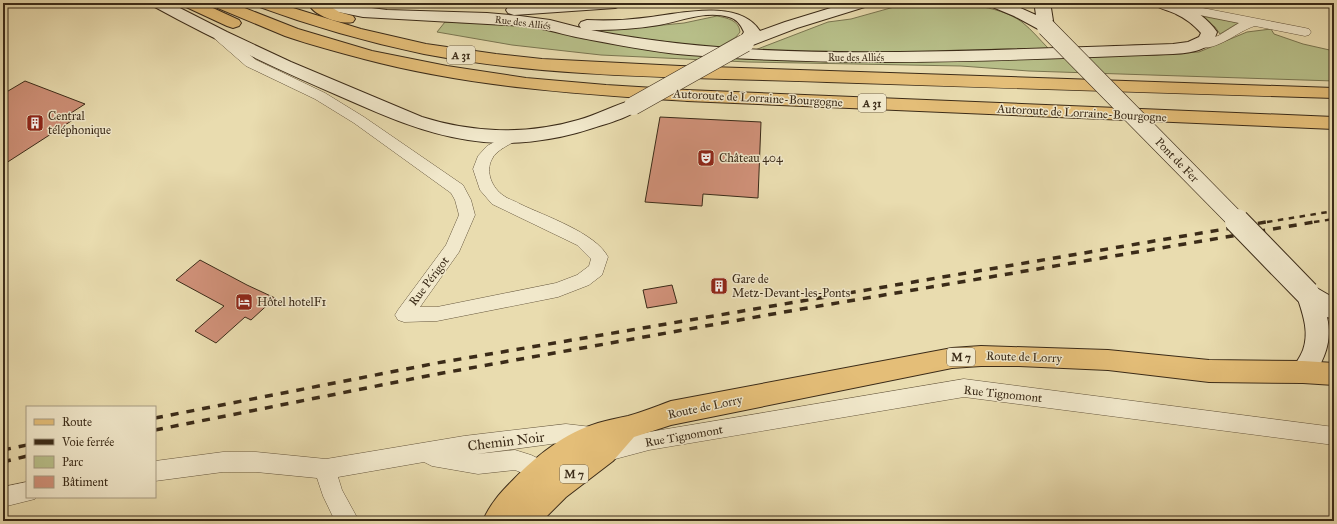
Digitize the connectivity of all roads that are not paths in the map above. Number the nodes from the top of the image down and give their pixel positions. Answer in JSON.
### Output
{"nodes":[{"id":1,"x":158,"y":3,"type":"edge"},
{"id":2,"x":189,"y":3,"type":"edge"},
{"id":3,"x":218,"y":3,"type":"edge"},
{"id":4,"x":262,"y":3,"type":"edge"},
{"id":5,"x":315,"y":3,"type":"edge"},
{"id":6,"x":616,"y":3,"type":"edge"},
{"id":7,"x":863,"y":3,"type":"edge"},
{"id":8,"x":995,"y":3,"type":"edge"},
{"id":9,"x":1021,"y":3,"type":"edge"},
{"id":10,"x":1045,"y":3,"type":"edge"},
{"id":11,"x":1164,"y":4,"type":"edge"},
{"id":12,"x":441,"y":16,"type":"junction"},
{"id":13,"x":1256,"y":22,"type":"junction"},
{"id":14,"x":547,"y":24,"type":"junction"},
{"id":15,"x":1046,"y":27,"type":"junction"},
{"id":16,"x":1305,"y":32,"type":"dead end"},
{"id":17,"x":220,"y":36,"type":"junction"},
{"id":18,"x":745,"y":43,"type":"junction"},
{"id":19,"x":1201,"y":44,"type":"junction"},
{"id":20,"x":412,"y":65,"type":"junction"},
{"id":21,"x":668,"y":71,"type":"junction"},
{"id":22,"x":1334,"y":93,"type":"edge"},
{"id":23,"x":1334,"y":123,"type":"edge"},
{"id":24,"x":514,"y":136,"type":"junction"},
{"id":25,"x":1307,"y":293,"type":"junction"},
{"id":26,"x":1334,"y":310,"type":"edge"},
{"id":27,"x":1334,"y":319,"type":"edge"},
{"id":28,"x":1304,"y":372,"type":"junction"},
{"id":29,"x":1334,"y":374,"type":"edge"},
{"id":30,"x":1334,"y":436,"type":"edge"},
{"id":31,"x":598,"y":444,"type":"junction"},
{"id":32,"x":422,"y":454,"type":"junction"},
{"id":33,"x":326,"y":469,"type":"junction"},
{"id":34,"x":156,"y":471,"type":"edge"},
{"id":35,"x":554,"y":476,"type":"junction"},
{"id":36,"x":26,"y":492,"type":"edge"},
{"id":37,"x":3,"y":497,"type":"edge"},
{"id":38,"x":348,"y":521,"type":"edge"},
{"id":39,"x":497,"y":521,"type":"edge"},
{"id":40,"x":524,"y":521,"type":"edge"}],
"edges":[{"from":1,"to":17,"type":"main road"},
{"from":2,"to":20,"type":"main road"},
{"from":3,"to":20,"type":"main road","name":"Autoroute de Lorraine-Bourgogne","number":"A 31"},
{"from":4,"to":21,"type":"main road","name":"Autoroute de Lorraine-Bourgogne","number":"A 31"},
{"from":5,"to":12,"type":"main road","name":"Rue des Alliés"},
{"from":5,"to":21,"type":"main road"},
{"from":6,"to":12,"type":"main road","name":"Rue des Alliés"},
{"from":7,"to":18,"type":"main road"},
{"from":8,"to":15,"type":"main road"},
{"from":9,"to":15,"type":"main road","name":"Pont de Fer"},
{"from":10,"to":15,"type":"main road"},
{"from":11,"to":13,"type":"street"},
{"from":11,"to":19,"type":"main road"},
{"from":12,"to":14,"type":"main road","name":"Rue des Alliés"},
{"from":13,"to":16,"type":"street"},
{"from":13,"to":19,"type":"street"},
{"from":14,"to":18,"type":"main road"},
{"from":14,"to":19,"type":"main road","name":"Rue des Alliés"},
{"from":15,"to":25,"type":"main road","name":"Pont de Fer","bridge":true},
{"from":17,"to":24,"type":"main road"},
{"from":17,"to":24,"type":"street","name":"Rue Périgot"},
{"from":18,"to":24,"type":"main road","bridge":true},
{"from":20,"to":23,"type":"main road","name":"Autoroute de Lorraine-Bourgogne","number":"A 31"},
{"from":21,"to":22,"type":"main road","name":"Autoroute de Lorraine-Bourgogne","number":"A 31"},
{"from":25,"to":26,"type":"main road"},
{"from":25,"to":27,"type":"main road"},
{"from":25,"to":28,"type":"main road"},
{"from":28,"to":29,"type":"main road","name":"Route de Lorry","number":"M 7"},
{"from":28,"to":31,"type":"main road","name":"Route de Lorry","number":"M 7"},
{"from":30,"to":31,"type":"street","name":"Rue Tignomont"},
{"from":31,"to":32,"type":"street","name":"Chemin Noir"},
{"from":31,"to":35,"type":"main road","name":"Route de Lorry","number":"M 7"},
{"from":32,"to":33,"type":"street","name":"Chemin Noir"},
{"from":32,"to":35,"type":"street","name":"Chemin Noir"},
{"from":33,"to":34,"type":"street","name":"Chemin Noir"},
{"from":33,"to":38,"type":"street"},
{"from":35,"to":39,"type":"main road","name":"Route de Lorry","number":"M 7"},
{"from":35,"to":40,"type":"main road","name":"Route de Lorry","number":"M 7"},
{"from":36,"to":37,"type":"street"}]}
